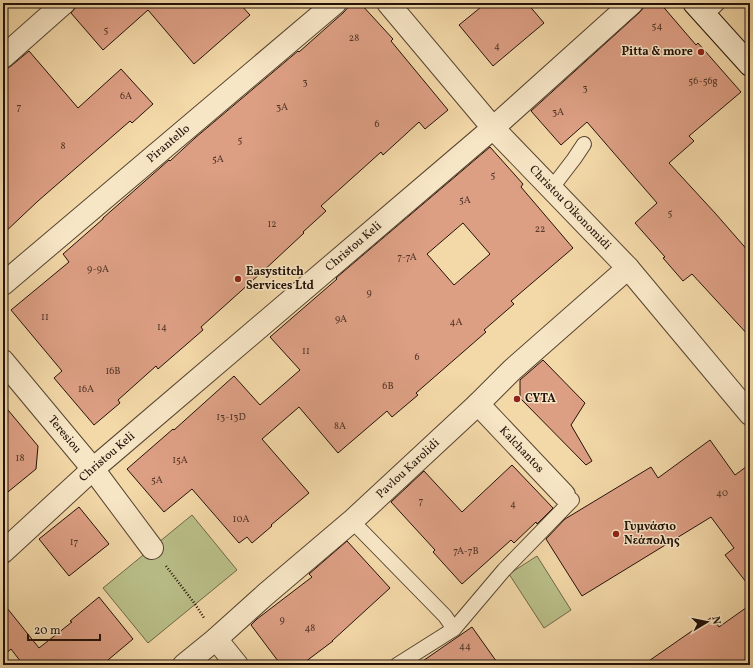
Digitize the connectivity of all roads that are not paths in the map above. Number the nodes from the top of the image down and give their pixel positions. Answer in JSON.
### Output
{"nodes":[{"id":1,"x":64,"y":3,"type":"edge"},
{"id":2,"x":335,"y":3,"type":"edge"},
{"id":3,"x":388,"y":3,"type":"edge"},
{"id":4,"x":632,"y":3,"type":"edge"},
{"id":5,"x":706,"y":7,"type":"edge"},
{"id":6,"x":3,"y":57,"type":"edge"},
{"id":7,"x":750,"y":65,"type":"edge"},
{"id":8,"x":493,"y":128,"type":"junction"},
{"id":9,"x":584,"y":144,"type":"dead end"},
{"id":10,"x":551,"y":189,"type":"junction"},
{"id":11,"x":628,"y":268,"type":"junction"},
{"id":12,"x":3,"y":284,"type":"edge"},
{"id":13,"x":3,"y":361,"type":"edge"},
{"id":14,"x":478,"y":404,"type":"junction"},
{"id":15,"x":750,"y":414,"type":"edge"},
{"id":16,"x":93,"y":469,"type":"junction"},
{"id":17,"x":564,"y":495,"type":"joint"},
{"id":18,"x":352,"y":521,"type":"junction"},
{"id":19,"x":152,"y":548,"type":"road end"},
{"id":20,"x":3,"y":552,"type":"edge"},
{"id":21,"x":454,"y":629,"type":"junction"},
{"id":22,"x":216,"y":639,"type":"junction"},
{"id":23,"x":184,"y":665,"type":"edge"},
{"id":24,"x":237,"y":665,"type":"edge"},
{"id":25,"x":397,"y":665,"type":"edge"}],
"edges":[{"from":1,"to":6,"type":"street"},
{"from":2,"to":12,"type":"street","name":"Pirantello"},
{"from":3,"to":8,"type":"street","name":"Christou Oikonomidi"},
{"from":4,"to":8,"type":"street","name":"Christou Keli"},
{"from":5,"to":7,"type":"street"},
{"from":8,"to":10,"type":"street","name":"Christou Oikonomidi"},
{"from":8,"to":16,"type":"street","name":"Christou Keli"},
{"from":9,"to":10,"type":"lane"},
{"from":10,"to":11,"type":"street","name":"Christou Oikonomidi"},
{"from":11,"to":14,"type":"street","name":"Pavlou Karolidi"},
{"from":11,"to":15,"type":"street","name":"Christou Oikonomidi"},
{"from":13,"to":16,"type":"street","name":"Teresiou"},
{"from":14,"to":17,"type":"street","name":"Kalchantos"},
{"from":14,"to":18,"type":"street","name":"Pavlou Karolidi"},
{"from":16,"to":19,"type":"street","name":"Teresiou"},
{"from":16,"to":20,"type":"street","name":"Christou Keli"},
{"from":17,"to":21,"type":"lane"},
{"from":18,"to":21,"type":"lane"},
{"from":18,"to":22,"type":"street","name":"Pavlou Karolidi"},
{"from":21,"to":25,"type":"lane"},
{"from":22,"to":23,"type":"street","name":"Pavlou Karolidi"},
{"from":22,"to":24,"type":"street"}]}
